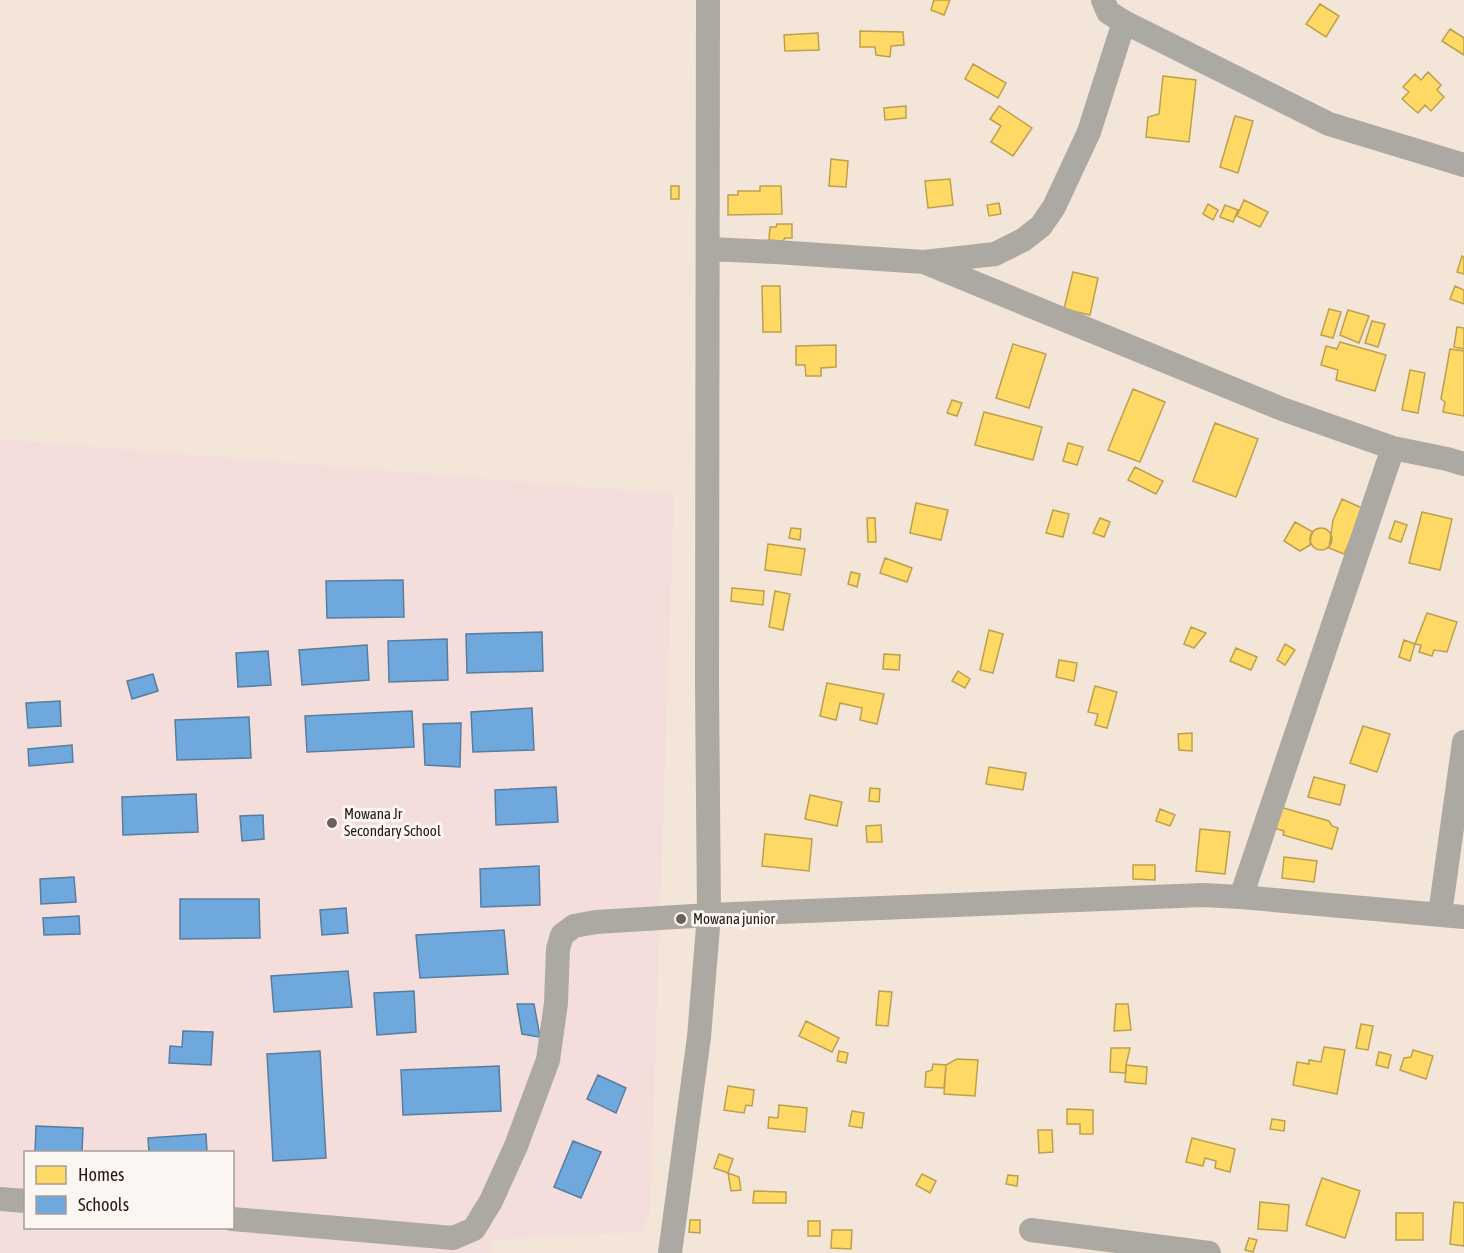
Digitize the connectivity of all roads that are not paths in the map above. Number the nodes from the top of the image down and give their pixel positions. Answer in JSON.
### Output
{"nodes":[{"id":1,"x":708,"y":0,"type":"edge"},
{"id":2,"x":1103,"y":0,"type":"edge"},
{"id":3,"x":1124,"y":22,"type":"junction"},
{"id":4,"x":1464,"y":165,"type":"edge"},
{"id":5,"x":709,"y":249,"type":"junction"},
{"id":6,"x":924,"y":262,"type":"junction"},
{"id":7,"x":1393,"y":448,"type":"junction"},
{"id":8,"x":1464,"y":464,"type":"edge"},
{"id":9,"x":1464,"y":742,"type":"edge"},
{"id":10,"x":1241,"y":897,"type":"junction"},
{"id":11,"x":1440,"y":914,"type":"junction"},
{"id":12,"x":709,"y":915,"type":"junction"},
{"id":13,"x":1464,"y":917,"type":"edge"},
{"id":14,"x":0,"y":1199,"type":"edge"},
{"id":15,"x":24,"y":1201,"type":"edge"},
{"id":16,"x":234,"y":1219,"type":"edge"},
{"id":17,"x":1030,"y":1230,"type":"dead end"},
{"id":18,"x":670,"y":1253,"type":"edge"},
{"id":19,"x":1209,"y":1253,"type":"edge"}],
"edges":[{"from":1,"to":5,"type":"street"},
{"from":2,"to":3,"type":"street"},
{"from":3,"to":4,"type":"street"},
{"from":3,"to":6,"type":"street"},
{"from":5,"to":6,"type":"street"},
{"from":5,"to":12,"type":"street"},
{"from":6,"to":7,"type":"street"},
{"from":7,"to":8,"type":"street"},
{"from":7,"to":10,"type":"street"},
{"from":9,"to":11,"type":"street"},
{"from":10,"to":11,"type":"street"},
{"from":10,"to":12,"type":"street"},
{"from":11,"to":13,"type":"street"},
{"from":12,"to":16,"type":"street"},
{"from":12,"to":18,"type":"street"},
{"from":14,"to":15,"type":"street"},
{"from":17,"to":19,"type":"street"}]}
